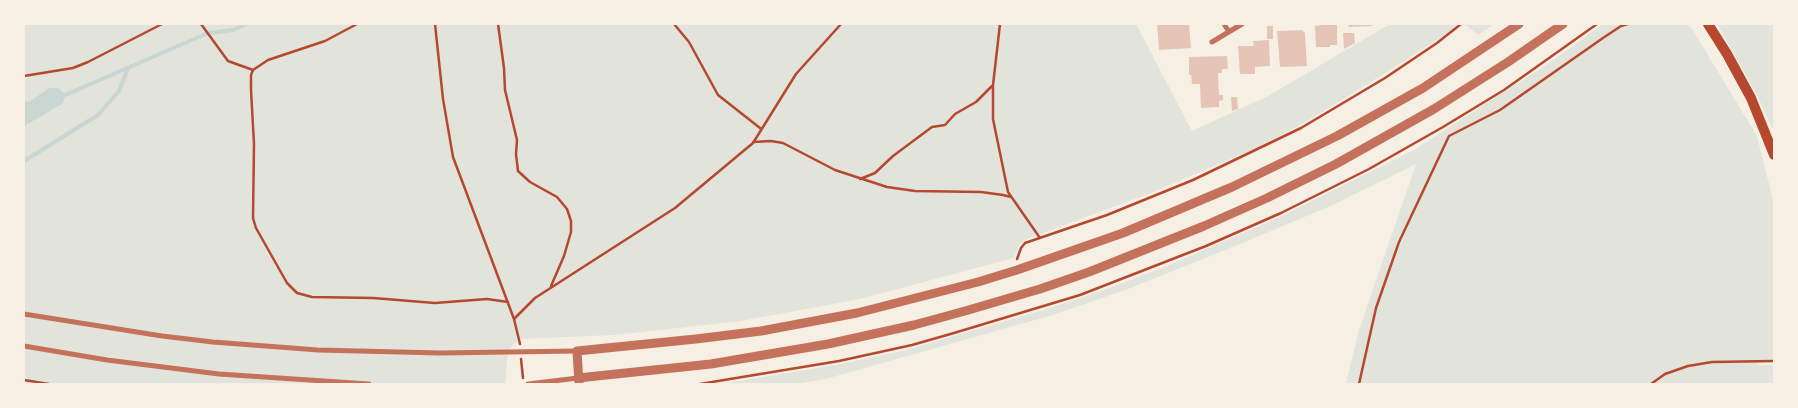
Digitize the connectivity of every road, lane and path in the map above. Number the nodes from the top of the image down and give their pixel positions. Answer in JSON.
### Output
{"nodes":[{"id":1,"x":162,"y":24,"type":"edge"},
{"id":2,"x":201,"y":24,"type":"edge"},
{"id":3,"x":357,"y":24,"type":"edge"},
{"id":4,"x":435,"y":24,"type":"edge"},
{"id":5,"x":498,"y":24,"type":"edge"},
{"id":6,"x":674,"y":24,"type":"edge"},
{"id":7,"x":841,"y":24,"type":"edge"},
{"id":8,"x":1000,"y":24,"type":"edge"},
{"id":9,"x":1224,"y":24,"type":"edge"},
{"id":10,"x":1242,"y":24,"type":"edge"},
{"id":11,"x":1461,"y":24,"type":"edge"},
{"id":12,"x":1519,"y":24,"type":"edge"},
{"id":13,"x":1563,"y":24,"type":"edge"},
{"id":14,"x":1628,"y":24,"type":"edge"},
{"id":15,"x":1708,"y":24,"type":"edge"},
{"id":16,"x":1229,"y":32,"type":"junction"},
{"id":17,"x":1212,"y":42,"type":"dead end"},
{"id":18,"x":253,"y":70,"type":"junction"},
{"id":19,"x":24,"y":76,"type":"edge"},
{"id":20,"x":993,"y":85,"type":"junction"},
{"id":21,"x":760,"y":128,"type":"junction"},
{"id":22,"x":752,"y":143,"type":"junction"},
{"id":23,"x":1774,"y":155,"type":"edge"},
{"id":24,"x":859,"y":179,"type":"junction"},
{"id":25,"x":1011,"y":197,"type":"junction"},
{"id":26,"x":1040,"y":238,"type":"junction"},
{"id":27,"x":1017,"y":270,"type":"junction"},
{"id":28,"x":550,"y":287,"type":"junction"},
{"id":29,"x":508,"y":302,"type":"junction"},
{"id":30,"x":24,"y":314,"type":"edge"},
{"id":31,"x":514,"y":319,"type":"junction"},
{"id":32,"x":24,"y":346,"type":"edge"},
{"id":33,"x":520,"y":348,"type":"dead end"},
{"id":34,"x":577,"y":351,"type":"junction"},
{"id":35,"x":521,"y":354,"type":"dead end"},
{"id":36,"x":1774,"y":361,"type":"edge"},
{"id":37,"x":24,"y":380,"type":"edge"},
{"id":38,"x":578,"y":381,"type":"edge"},
{"id":39,"x":525,"y":382,"type":"edge"},
{"id":40,"x":49,"y":384,"type":"edge"},
{"id":41,"x":368,"y":384,"type":"edge"},
{"id":42,"x":1359,"y":384,"type":"edge"},
{"id":43,"x":1651,"y":384,"type":"edge"}],
"edges":[{"from":1,"to":19,"type":"path"},
{"from":2,"to":18,"type":"path"},
{"from":3,"to":18,"type":"path"},
{"from":4,"to":29,"type":"path"},
{"from":5,"to":28,"type":"path"},
{"from":6,"to":21,"type":"path"},
{"from":7,"to":21,"type":"path"},
{"from":8,"to":20,"type":"path"},
{"from":9,"to":16,"type":"street"},
{"from":10,"to":16,"type":"street"},
{"from":11,"to":26,"type":"path"},
{"from":12,"to":27,"type":"street"},
{"from":13,"to":38,"type":"street"},
{"from":14,"to":42,"type":"path"},
{"from":15,"to":23,"type":"main road"},
{"from":16,"to":17,"type":"street"},
{"from":18,"to":29,"type":"path"},
{"from":20,"to":24,"type":"path"},
{"from":20,"to":25,"type":"path"},
{"from":21,"to":22,"type":"path"},
{"from":22,"to":24,"type":"path"},
{"from":22,"to":28,"type":"path"},
{"from":24,"to":25,"type":"path"},
{"from":25,"to":26,"type":"path"},
{"from":26,"to":27,"type":"path"},
{"from":27,"to":34,"type":"street"},
{"from":28,"to":31,"type":"path"},
{"from":29,"to":31,"type":"path"},
{"from":30,"to":34,"type":"street"},
{"from":31,"to":33,"type":"path"},
{"from":32,"to":41,"type":"street"},
{"from":34,"to":38,"type":"street"},
{"from":35,"to":39,"type":"path"},
{"from":36,"to":43,"type":"path"},
{"from":37,"to":40,"type":"path"},
{"from":38,"to":39,"type":"street"}]}
